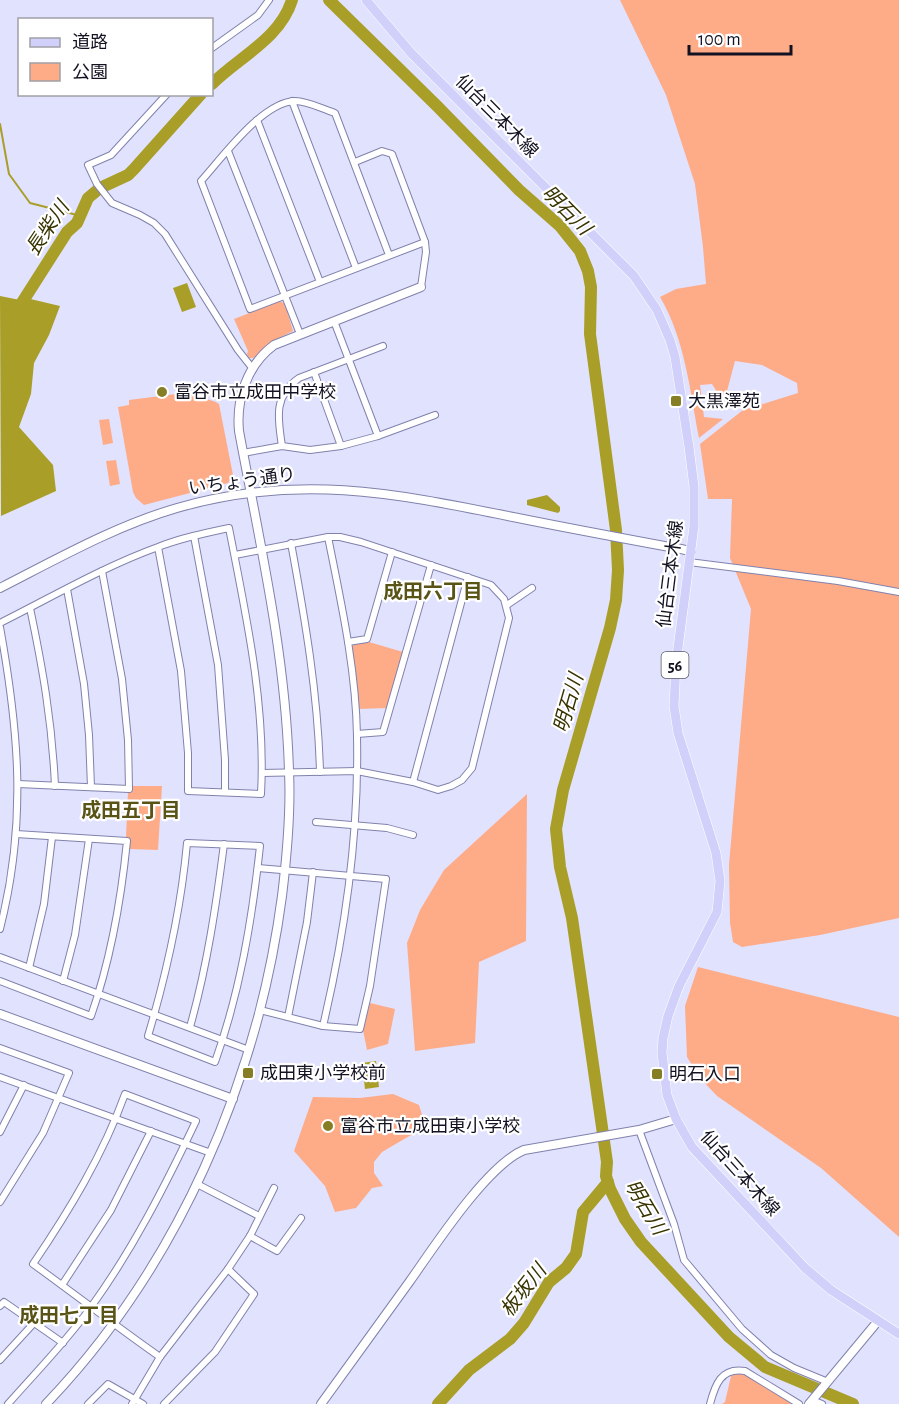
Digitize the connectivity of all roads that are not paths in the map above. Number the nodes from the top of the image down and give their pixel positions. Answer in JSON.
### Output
{"nodes":[{"id":1,"x":269,"y":0,"type":"edge"},
{"id":2,"x":366,"y":0,"type":"edge"},
{"id":3,"x":213,"y":47,"type":"edge"},
{"id":4,"x":165,"y":96,"type":"edge"},
{"id":5,"x":291,"y":101,"type":"junction"},
{"id":6,"x":257,"y":120,"type":"junction"},
{"id":7,"x":228,"y":151,"type":"junction"},
{"id":8,"x":355,"y":162,"type":"junction"},
{"id":9,"x":425,"y":242,"type":"junction"},
{"id":10,"x":389,"y":255,"type":"junction"},
{"id":11,"x":356,"y":268,"type":"junction"},
{"id":12,"x":320,"y":282,"type":"junction"},
{"id":13,"x":421,"y":287,"type":"joint"},
{"id":14,"x":285,"y":296,"type":"junction"},
{"id":15,"x":334,"y":321,"type":"junction"},
{"id":16,"x":300,"y":334,"type":"junction"},
{"id":17,"x":383,"y":345,"type":"dead end"},
{"id":18,"x":349,"y":359,"type":"junction"},
{"id":19,"x":253,"y":369,"type":"junction"},
{"id":20,"x":314,"y":372,"type":"junction"},
{"id":21,"x":435,"y":415,"type":"dead end"},
{"id":22,"x":378,"y":436,"type":"junction"},
{"id":23,"x":282,"y":446,"type":"junction"},
{"id":24,"x":341,"y":446,"type":"junction"},
{"id":25,"x":243,"y":453,"type":"junction"},
{"id":26,"x":250,"y":493,"type":"junction"},
{"id":27,"x":194,"y":536,"type":"junction"},
{"id":28,"x":328,"y":537,"type":"junction"},
{"id":29,"x":291,"y":543,"type":"junction"},
{"id":30,"x":158,"y":547,"type":"junction"},
{"id":31,"x":261,"y":549,"type":"junction"},
{"id":32,"x":691,"y":551,"type":"junction"},
{"id":33,"x":392,"y":552,"type":"junction"},
{"id":34,"x":235,"y":555,"type":"junction"},
{"id":35,"x":689,"y":562,"type":"junction"},
{"id":36,"x":431,"y":565,"type":"junction"},
{"id":37,"x":102,"y":571,"type":"junction"},
{"id":38,"x":468,"y":577,"type":"junction"},
{"id":39,"x":0,"y":588,"type":"edge"},
{"id":40,"x":532,"y":588,"type":"dead end"},
{"id":41,"x":68,"y":589,"type":"junction"},
{"id":42,"x":899,"y":592,"type":"edge"},
{"id":43,"x":507,"y":605,"type":"junction"},
{"id":44,"x":30,"y":608,"type":"junction"},
{"id":45,"x":0,"y":625,"type":"edge"},
{"id":46,"x":348,"y":642,"type":"junction"},
{"id":47,"x":2,"y":652,"type":"edge"},
{"id":48,"x":357,"y":734,"type":"junction"},
{"id":49,"x":320,"y":771,"type":"junction"},
{"id":50,"x":357,"y":771,"type":"junction"},
{"id":51,"x":290,"y":772,"type":"junction"},
{"id":52,"x":262,"y":773,"type":"junction"},
{"id":53,"x":413,"y":782,"type":"junction"},
{"id":54,"x":18,"y":784,"type":"junction"},
{"id":55,"x":55,"y":786,"type":"junction"},
{"id":56,"x":91,"y":787,"type":"junction"},
{"id":57,"x":225,"y":792,"type":"junction"},
{"id":58,"x":316,"y":822,"type":"dead end"},
{"id":59,"x":353,"y":824,"type":"junction"},
{"id":60,"x":16,"y":834,"type":"junction"},
{"id":61,"x":413,"y":835,"type":"dead end"},
{"id":62,"x":52,"y":837,"type":"junction"},
{"id":63,"x":89,"y":839,"type":"junction"},
{"id":64,"x":224,"y":844,"type":"junction"},
{"id":65,"x":258,"y":868,"type":"junction"},
{"id":66,"x":285,"y":870,"type":"junction"},
{"id":67,"x":313,"y":872,"type":"junction"},
{"id":68,"x":349,"y":876,"type":"junction"},
{"id":69,"x":0,"y":929,"type":"edge"},
{"id":70,"x":0,"y":957,"type":"edge"},
{"id":71,"x":29,"y":968,"type":"junction"},
{"id":72,"x":0,"y":981,"type":"edge"},
{"id":73,"x":63,"y":981,"type":"junction"},
{"id":74,"x":99,"y":994,"type":"junction"},
{"id":75,"x":260,"y":1010,"type":"junction"},
{"id":76,"x":0,"y":1014,"type":"edge"},
{"id":77,"x":154,"y":1014,"type":"junction"},
{"id":78,"x":288,"y":1017,"type":"junction"},
{"id":79,"x":323,"y":1026,"type":"junction"},
{"id":80,"x":190,"y":1027,"type":"junction"},
{"id":81,"x":223,"y":1040,"type":"junction"},
{"id":82,"x":0,"y":1048,"type":"edge"},
{"id":83,"x":249,"y":1050,"type":"junction"},
{"id":84,"x":0,"y":1077,"type":"edge"},
{"id":85,"x":24,"y":1085,"type":"junction"},
{"id":86,"x":60,"y":1098,"type":"junction"},
{"id":87,"x":232,"y":1099,"type":"junction"},
{"id":88,"x":116,"y":1119,"type":"junction"},
{"id":89,"x":676,"y":1119,"type":"junction"},
{"id":90,"x":639,"y":1130,"type":"junction"},
{"id":91,"x":151,"y":1131,"type":"junction"},
{"id":92,"x":0,"y":1132,"type":"edge"},
{"id":93,"x":185,"y":1144,"type":"junction"},
{"id":94,"x":211,"y":1153,"type":"junction"},
{"id":95,"x":197,"y":1184,"type":"junction"},
{"id":96,"x":274,"y":1188,"type":"dead end"},
{"id":97,"x":0,"y":1202,"type":"edge"},
{"id":98,"x":259,"y":1216,"type":"junction"},
{"id":99,"x":301,"y":1218,"type":"dead end"},
{"id":100,"x":250,"y":1236,"type":"junction"},
{"id":101,"x":228,"y":1269,"type":"junction"},
{"id":102,"x":62,"y":1285,"type":"junction"},
{"id":103,"x":0,"y":1306,"type":"edge"},
{"id":104,"x":91,"y":1307,"type":"junction"},
{"id":105,"x":878,"y":1321,"type":"junction"},
{"id":106,"x":34,"y":1323,"type":"junction"},
{"id":107,"x":113,"y":1324,"type":"junction"},
{"id":108,"x":899,"y":1334,"type":"edge"},
{"id":109,"x":63,"y":1343,"type":"junction"},
{"id":110,"x":160,"y":1357,"type":"junction"},
{"id":111,"x":0,"y":1360,"type":"edge"},
{"id":112,"x":828,"y":1383,"type":"junction"},
{"id":113,"x":812,"y":1401,"type":"edge"},
{"id":114,"x":133,"y":1402,"type":"edge"},
{"id":115,"x":8,"y":1404,"type":"edge"},
{"id":116,"x":46,"y":1404,"type":"edge"},
{"id":117,"x":88,"y":1404,"type":"edge"},
{"id":118,"x":143,"y":1404,"type":"edge"},
{"id":119,"x":164,"y":1404,"type":"edge"},
{"id":120,"x":321,"y":1404,"type":"edge"},
{"id":121,"x":710,"y":1404,"type":"edge"},
{"id":122,"x":799,"y":1404,"type":"edge"},
{"id":123,"x":822,"y":1404,"type":"edge"}],
"edges":[{"from":1,"to":3,"type":"street"},
{"from":2,"to":32,"type":"main road","name":"仙台三本木線","number":"56"},
{"from":4,"to":19,"type":"street"},
{"from":5,"to":6,"type":"street"},
{"from":5,"to":8,"type":"street"},
{"from":5,"to":11,"type":"street"},
{"from":6,"to":7,"type":"street"},
{"from":6,"to":12,"type":"street"},
{"from":7,"to":14,"type":"street"},
{"from":7,"to":14,"type":"street"},
{"from":8,"to":9,"type":"street"},
{"from":8,"to":10,"type":"street"},
{"from":9,"to":10,"type":"street"},
{"from":9,"to":13,"type":"street"},
{"from":10,"to":11,"type":"street"},
{"from":11,"to":12,"type":"street"},
{"from":12,"to":14,"type":"street"},
{"from":13,"to":15,"type":"street"},
{"from":14,"to":16,"type":"street"},
{"from":15,"to":16,"type":"street"},
{"from":15,"to":18,"type":"street"},
{"from":16,"to":19,"type":"street"},
{"from":17,"to":18,"type":"street"},
{"from":18,"to":20,"type":"street"},
{"from":18,"to":22,"type":"street"},
{"from":19,"to":25,"type":"street"},
{"from":20,"to":23,"type":"street"},
{"from":20,"to":24,"type":"street"},
{"from":21,"to":22,"type":"street"},
{"from":22,"to":24,"type":"street"},
{"from":23,"to":24,"type":"street"},
{"from":23,"to":25,"type":"street"},
{"from":25,"to":26,"type":"street"},
{"from":26,"to":31,"type":"street"},
{"from":26,"to":32,"type":"street","name":"いちょう通り"},
{"from":26,"to":39,"type":"street","name":"いちょう通り"},
{"from":27,"to":30,"type":"street"},
{"from":27,"to":34,"type":"street"},
{"from":27,"to":57,"type":"street"},
{"from":28,"to":29,"type":"street"},
{"from":28,"to":33,"type":"street"},
{"from":28,"to":46,"type":"street"},
{"from":29,"to":31,"type":"street"},
{"from":29,"to":49,"type":"street"},
{"from":30,"to":37,"type":"street"},
{"from":30,"to":57,"type":"street"},
{"from":31,"to":34,"type":"street"},
{"from":31,"to":51,"type":"street"},
{"from":32,"to":35,"type":"main road","name":"仙台三本木線","number":"56"},
{"from":33,"to":36,"type":"street"},
{"from":33,"to":46,"type":"street"},
{"from":34,"to":52,"type":"street"},
{"from":35,"to":42,"type":"street"},
{"from":35,"to":89,"type":"main road","name":"仙台三本木線","number":"56"},
{"from":36,"to":38,"type":"street"},
{"from":36,"to":48,"type":"street"},
{"from":37,"to":41,"type":"street"},
{"from":37,"to":56,"type":"street"},
{"from":38,"to":43,"type":"street"},
{"from":38,"to":53,"type":"street"},
{"from":40,"to":43,"type":"street"},
{"from":41,"to":44,"type":"street"},
{"from":41,"to":56,"type":"street"},
{"from":43,"to":53,"type":"street"},
{"from":44,"to":45,"type":"street"},
{"from":44,"to":55,"type":"street"},
{"from":45,"to":47,"type":"street"},
{"from":46,"to":48,"type":"street"},
{"from":47,"to":54,"type":"street"},
{"from":48,"to":50,"type":"street"},
{"from":49,"to":50,"type":"street"},
{"from":49,"to":51,"type":"street"},
{"from":50,"to":53,"type":"street"},
{"from":50,"to":59,"type":"street"},
{"from":51,"to":52,"type":"street"},
{"from":51,"to":66,"type":"street"},
{"from":52,"to":57,"type":"street"},
{"from":54,"to":55,"type":"street"},
{"from":54,"to":60,"type":"street"},
{"from":55,"to":56,"type":"street"},
{"from":58,"to":59,"type":"street"},
{"from":59,"to":61,"type":"street"},
{"from":59,"to":68,"type":"street"},
{"from":60,"to":62,"type":"street"},
{"from":60,"to":69,"type":"street"},
{"from":62,"to":63,"type":"street"},
{"from":62,"to":71,"type":"street"},
{"from":63,"to":73,"type":"street"},
{"from":63,"to":74,"type":"street"},
{"from":64,"to":65,"type":"street"},
{"from":64,"to":77,"type":"street"},
{"from":64,"to":80,"type":"street"},
{"from":65,"to":66,"type":"street"},
{"from":65,"to":81,"type":"street"},
{"from":66,"to":67,"type":"street"},
{"from":66,"to":75,"type":"street"},
{"from":67,"to":68,"type":"street"},
{"from":67,"to":78,"type":"street"},
{"from":68,"to":79,"type":"street"},
{"from":68,"to":79,"type":"street"},
{"from":70,"to":71,"type":"street"},
{"from":71,"to":73,"type":"street"},
{"from":72,"to":74,"type":"street"},
{"from":73,"to":74,"type":"street"},
{"from":74,"to":77,"type":"street"},
{"from":75,"to":78,"type":"street"},
{"from":75,"to":83,"type":"street"},
{"from":76,"to":87,"type":"street"},
{"from":77,"to":80,"type":"street"},
{"from":77,"to":81,"type":"street"},
{"from":78,"to":79,"type":"street"},
{"from":80,"to":81,"type":"street"},
{"from":81,"to":83,"type":"street"},
{"from":82,"to":86,"type":"street"},
{"from":83,"to":87,"type":"street"},
{"from":84,"to":85,"type":"street"},
{"from":85,"to":86,"type":"street"},
{"from":85,"to":92,"type":"street"},
{"from":86,"to":88,"type":"street"},
{"from":86,"to":97,"type":"street"},
{"from":87,"to":94,"type":"street"},
{"from":88,"to":91,"type":"street"},
{"from":88,"to":93,"type":"street"},
{"from":88,"to":102,"type":"street"},
{"from":89,"to":90,"type":"street"},
{"from":89,"to":105,"type":"main road","name":"仙台三本木線","number":"56"},
{"from":90,"to":112,"type":"street"},
{"from":90,"to":120,"type":"street"},
{"from":91,"to":93,"type":"street"},
{"from":91,"to":102,"type":"street"},
{"from":93,"to":94,"type":"street"},
{"from":93,"to":104,"type":"street"},
{"from":94,"to":95,"type":"street"},
{"from":95,"to":98,"type":"street"},
{"from":95,"to":107,"type":"street"},
{"from":96,"to":98,"type":"street"},
{"from":98,"to":100,"type":"street"},
{"from":99,"to":100,"type":"street"},
{"from":100,"to":101,"type":"street"},
{"from":101,"to":110,"type":"street"},
{"from":101,"to":119,"type":"street"},
{"from":102,"to":104,"type":"street"},
{"from":103,"to":106,"type":"street"},
{"from":104,"to":107,"type":"street"},
{"from":104,"to":109,"type":"street"},
{"from":105,"to":108,"type":"main road","name":"仙台三本木線","number":"56"},
{"from":105,"to":112,"type":"street"},
{"from":106,"to":109,"type":"street"},
{"from":106,"to":111,"type":"street"},
{"from":107,"to":110,"type":"street"},
{"from":107,"to":116,"type":"street"},
{"from":109,"to":115,"type":"street"},
{"from":110,"to":114,"type":"street"},
{"from":112,"to":113,"type":"street"},
{"from":113,"to":123,"type":"street"},
{"from":114,"to":117,"type":"street"},
{"from":114,"to":118,"type":"street"},
{"from":121,"to":122,"type":"street"}]}
